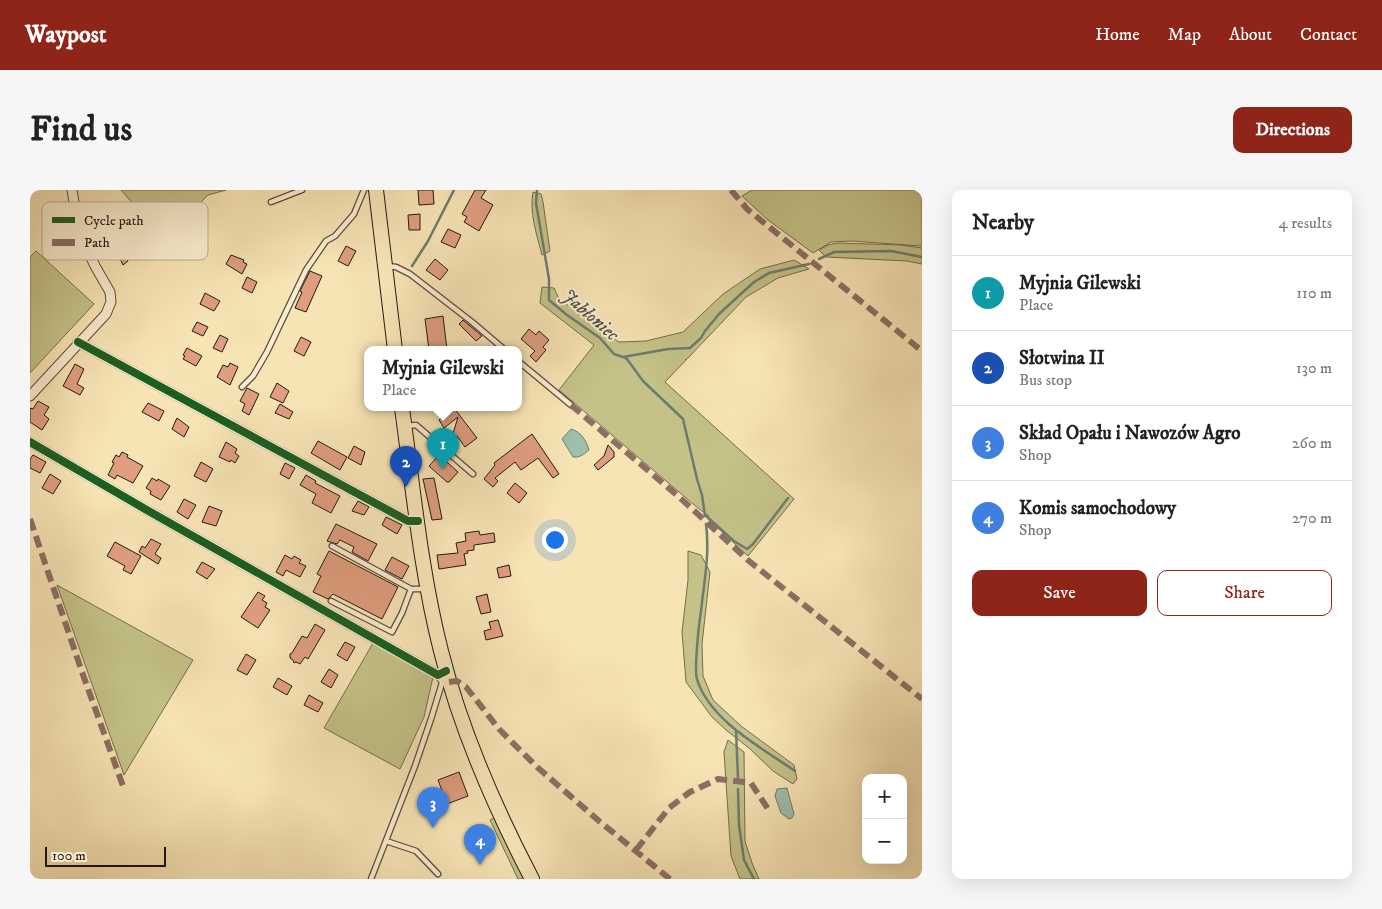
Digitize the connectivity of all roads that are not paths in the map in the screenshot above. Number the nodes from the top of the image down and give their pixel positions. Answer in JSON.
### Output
{"nodes":[{"id":1,"x":302,"y":190,"type":"edge"},
{"id":2,"x":364,"y":190,"type":"edge"},
{"id":3,"x":376,"y":190,"type":"edge"},
{"id":4,"x":271,"y":202,"type":"dead end"},
{"id":5,"x":92,"y":260,"type":"edge"},
{"id":6,"x":385,"y":266,"type":"junction"},
{"id":7,"x":78,"y":342,"type":"junction"},
{"id":8,"x":395,"y":346,"type":"edge"},
{"id":9,"x":500,"y":346,"type":"edge"},
{"id":10,"x":522,"y":364,"type":"edge"},
{"id":11,"x":242,"y":387,"type":"dead end"},
{"id":12,"x":30,"y":396,"type":"edge"},
{"id":13,"x":571,"y":405,"type":"dead end"},
{"id":14,"x":402,"y":411,"type":"edge"},
{"id":15,"x":405,"y":426,"type":"junction"},
{"id":16,"x":30,"y":442,"type":"edge"},
{"id":17,"x":473,"y":474,"type":"dead end"},
{"id":18,"x":418,"y":521,"type":"junction"},
{"id":19,"x":332,"y":546,"type":"dead end"},
{"id":20,"x":428,"y":588,"type":"junction"},
{"id":21,"x":412,"y":589,"type":"junction"},
{"id":22,"x":331,"y":601,"type":"dead end"},
{"id":23,"x":442,"y":673,"type":"junction"},
{"id":24,"x":386,"y":841,"type":"junction"},
{"id":25,"x":438,"y":874,"type":"dead end"},
{"id":26,"x":371,"y":879,"type":"edge"},
{"id":27,"x":532,"y":879,"type":"edge"}],
"edges":[{"from":1,"to":4,"type":"lane"},
{"from":2,"to":11,"type":"lane"},
{"from":3,"to":6,"type":"main road"},
{"from":5,"to":7,"type":"street"},
{"from":6,"to":8,"type":"main road"},
{"from":6,"to":9,"type":"lane"},
{"from":7,"to":12,"type":"street"},
{"from":7,"to":18,"type":"street"},
{"from":10,"to":13,"type":"lane"},
{"from":14,"to":15,"type":"main road"},
{"from":15,"to":17,"type":"lane"},
{"from":15,"to":18,"type":"main road"},
{"from":16,"to":23,"type":"street"},
{"from":18,"to":20,"type":"main road"},
{"from":19,"to":21,"type":"lane"},
{"from":20,"to":21,"type":"lane"},
{"from":20,"to":23,"type":"main road"},
{"from":21,"to":22,"type":"lane"},
{"from":23,"to":24,"type":"lane"},
{"from":23,"to":27,"type":"main road"},
{"from":24,"to":25,"type":"lane"},
{"from":24,"to":26,"type":"lane"}]}
